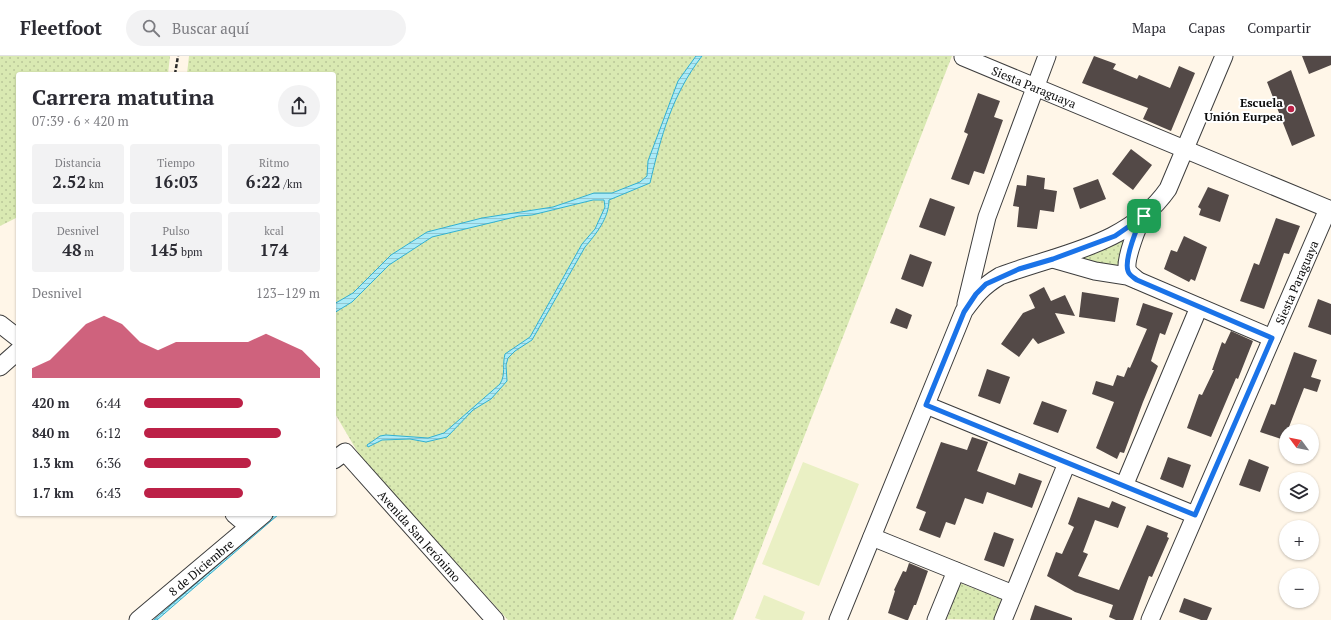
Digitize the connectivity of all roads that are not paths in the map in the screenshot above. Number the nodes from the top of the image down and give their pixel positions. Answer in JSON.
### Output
{"nodes":[{"id":1,"x":1047,"y":56,"type":"edge"},
{"id":2,"x":1224,"y":56,"type":"edge"},
{"id":3,"x":963,"y":57,"type":"edge"},
{"id":4,"x":1035,"y":87,"type":"junction"},
{"id":5,"x":1184,"y":149,"type":"junction"},
{"id":6,"x":1329,"y":210,"type":"edge"},
{"id":7,"x":1144,"y":216,"type":"junction"},
{"id":8,"x":1053,"y":259,"type":"junction"},
{"id":9,"x":1137,"y":280,"type":"junction"},
{"id":10,"x":1199,"y":307,"type":"junction"},
{"id":11,"x":964,"y":312,"type":"junction"},
{"id":12,"x":0,"y":324,"type":"edge"},
{"id":13,"x":16,"y":336,"type":"edge"},
{"id":14,"x":1272,"y":338,"type":"junction"},
{"id":15,"x":16,"y":353,"type":"edge"},
{"id":16,"x":0,"y":367,"type":"edge"},
{"id":17,"x":926,"y":405,"type":"junction"},
{"id":18,"x":339,"y":456,"type":"edge"},
{"id":19,"x":1067,"y":463,"type":"junction"},
{"id":20,"x":1124,"y":486,"type":"junction"},
{"id":21,"x":1195,"y":515,"type":"junction"},
{"id":22,"x":236,"y":516,"type":"edge"},
{"id":23,"x":261,"y":516,"type":"edge"},
{"id":24,"x":248,"y":526,"type":"junction"},
{"id":25,"x":872,"y":537,"type":"junction"},
{"id":26,"x":956,"y":571,"type":"junction"},
{"id":27,"x":1013,"y":594,"type":"junction"},
{"id":28,"x":138,"y":620,"type":"edge"},
{"id":29,"x":495,"y":620,"type":"edge"},
{"id":30,"x":838,"y":620,"type":"edge"},
{"id":31,"x":936,"y":620,"type":"edge"},
{"id":32,"x":1003,"y":620,"type":"edge"},
{"id":33,"x":1150,"y":620,"type":"edge"}],
"edges":[{"from":1,"to":4,"type":"street"},
{"from":2,"to":5,"type":"street"},
{"from":3,"to":4,"type":"street","name":"Siesta Paraguaya"},
{"from":4,"to":5,"type":"street","name":"Siesta Paraguaya"},
{"from":4,"to":11,"type":"street"},
{"from":5,"to":6,"type":"street","name":"Siesta Paraguaya"},
{"from":5,"to":7,"type":"street"},
{"from":6,"to":14,"type":"street","name":"Siesta Paraguaya"},
{"from":7,"to":8,"type":"street"},
{"from":7,"to":9,"type":"street"},
{"from":8,"to":9,"type":"street"},
{"from":8,"to":11,"type":"street"},
{"from":9,"to":10,"type":"street"},
{"from":10,"to":14,"type":"street"},
{"from":10,"to":20,"type":"street"},
{"from":11,"to":17,"type":"street"},
{"from":12,"to":13,"type":"street"},
{"from":14,"to":21,"type":"street","name":"Siesta Paraguaya"},
{"from":15,"to":16,"type":"street"},
{"from":17,"to":19,"type":"street"},
{"from":17,"to":25,"type":"street"},
{"from":18,"to":29,"type":"street","name":"Avenida San Jerónimo"},
{"from":19,"to":20,"type":"street"},
{"from":19,"to":27,"type":"street"},
{"from":20,"to":21,"type":"street"},
{"from":21,"to":33,"type":"street","name":"Siesta Paraguaya"},
{"from":22,"to":24,"type":"street"},
{"from":23,"to":24,"type":"street","name":"8 de Diciembre"},
{"from":24,"to":28,"type":"street","name":"8 de Diciembre"},
{"from":25,"to":26,"type":"street"},
{"from":25,"to":30,"type":"street"},
{"from":26,"to":27,"type":"street"},
{"from":26,"to":31,"type":"street"},
{"from":27,"to":32,"type":"street"}]}
